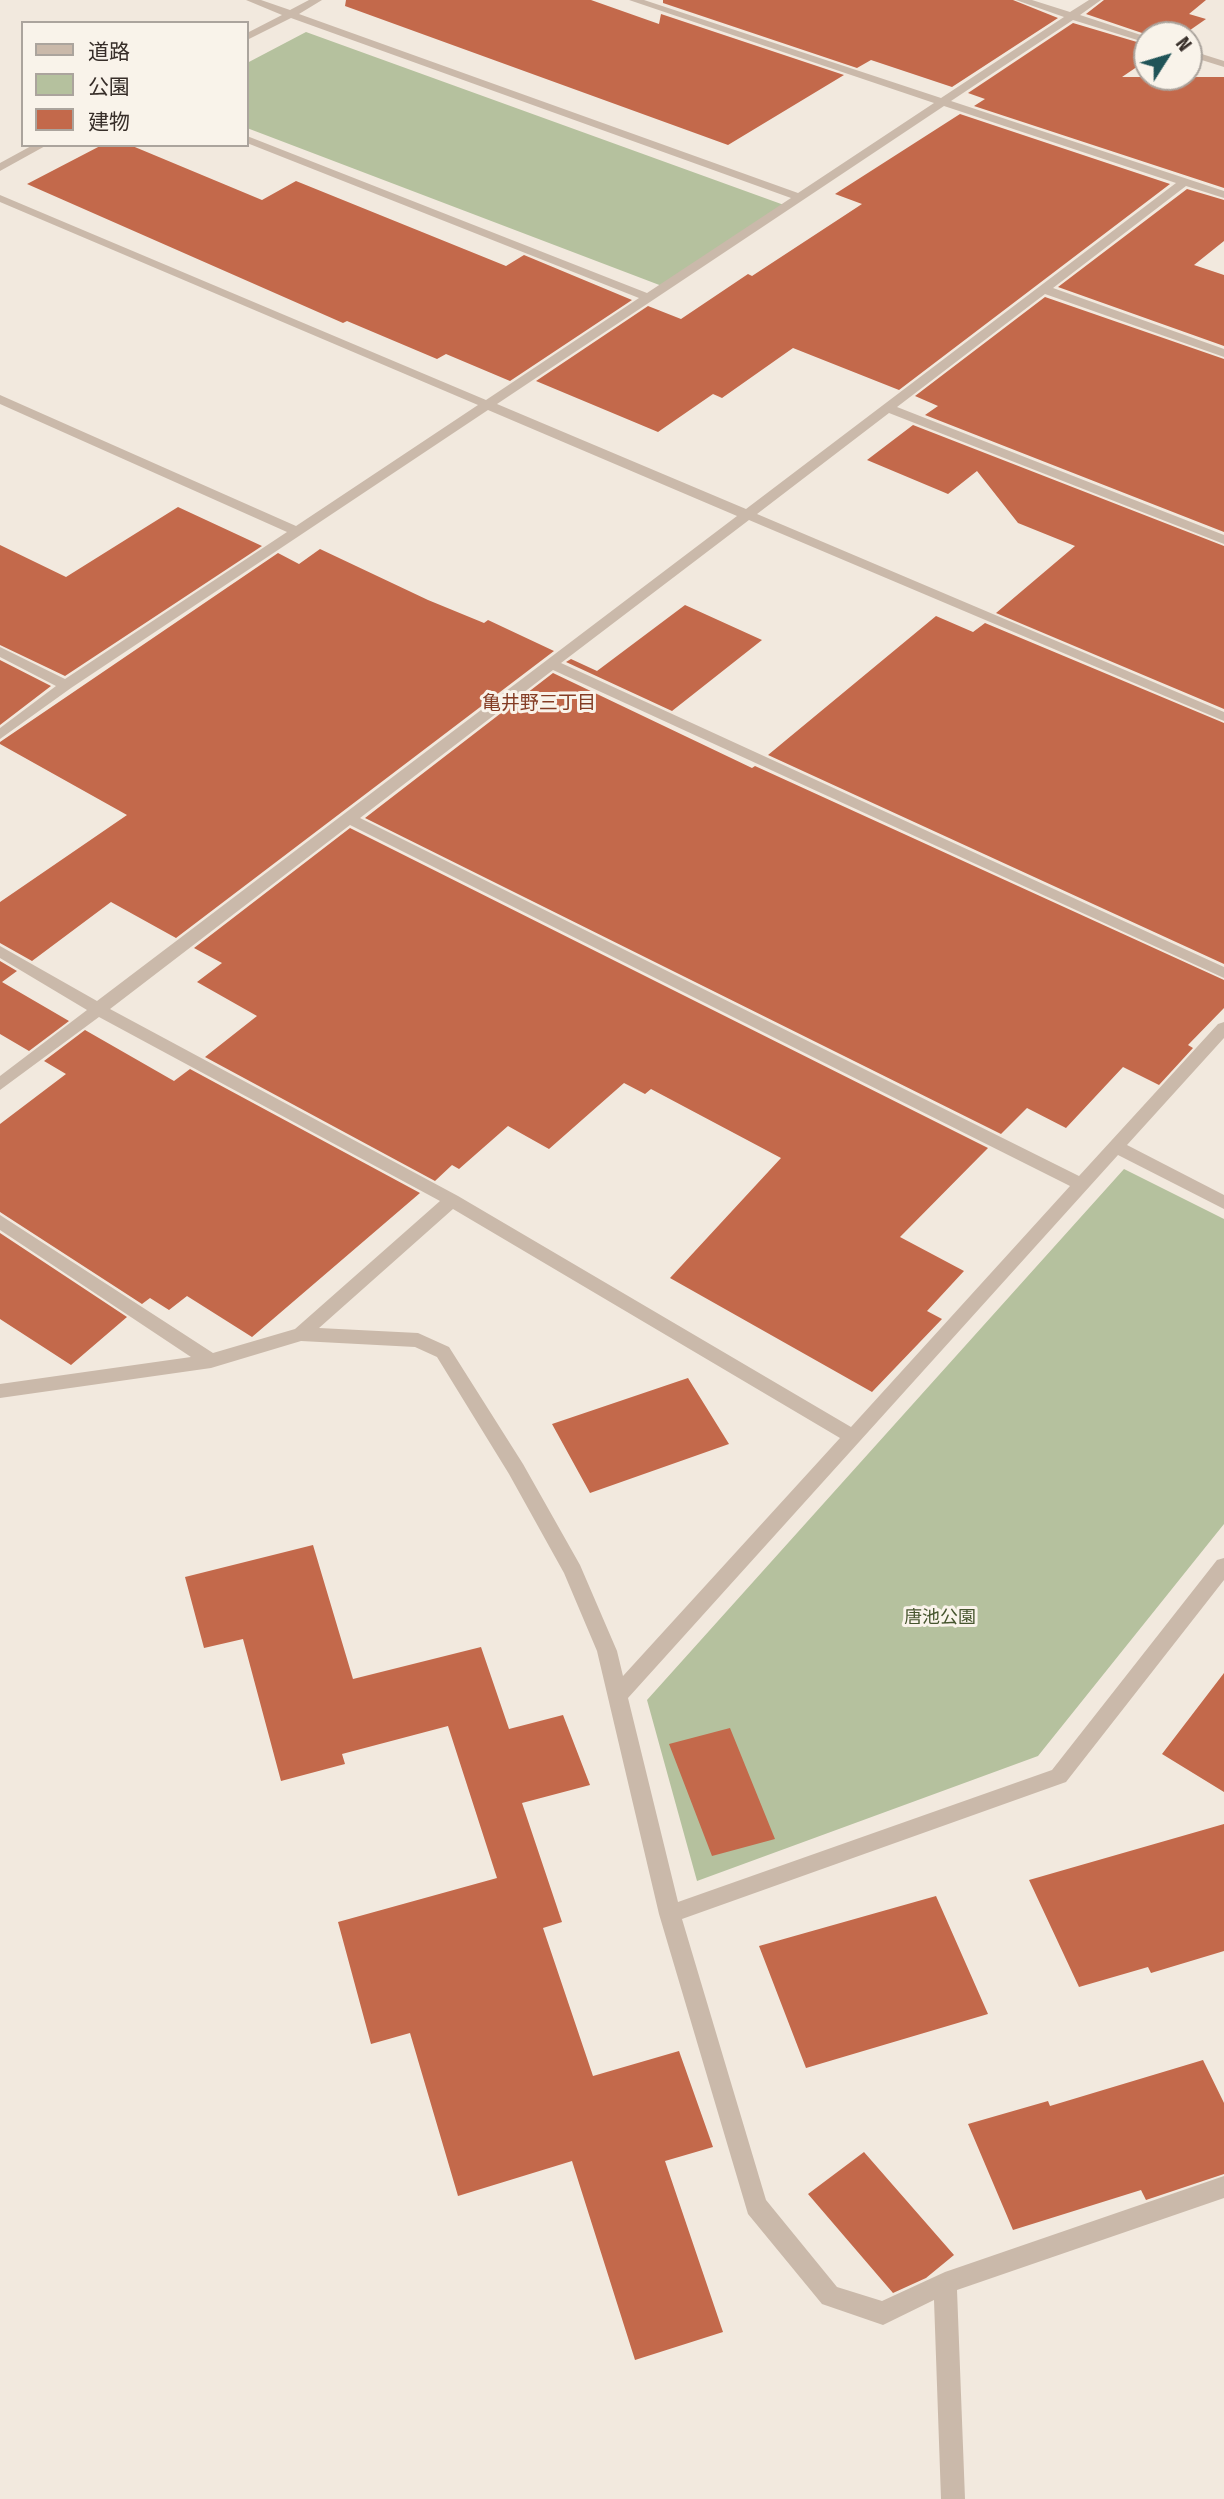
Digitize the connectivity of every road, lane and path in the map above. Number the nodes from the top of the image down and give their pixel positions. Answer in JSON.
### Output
{"nodes":[{"id":1,"x":251,"y":0,"type":"edge"},
{"id":2,"x":317,"y":0,"type":"edge"},
{"id":3,"x":634,"y":0,"type":"edge"},
{"id":4,"x":1021,"y":0,"type":"edge"},
{"id":5,"x":1096,"y":0,"type":"edge"},
{"id":6,"x":291,"y":14,"type":"junction"},
{"id":7,"x":1072,"y":16,"type":"junction"},
{"id":8,"x":248,"y":36,"type":"edge"},
{"id":9,"x":1133,"y":36,"type":"edge"},
{"id":10,"x":1203,"y":57,"type":"edge"},
{"id":11,"x":1224,"y":64,"type":"edge"},
{"id":12,"x":942,"y":103,"type":"junction"},
{"id":13,"x":248,"y":139,"type":"edge"},
{"id":14,"x":39,"y":147,"type":"edge"},
{"id":15,"x":0,"y":168,"type":"edge"},
{"id":16,"x":1184,"y":182,"type":"junction"},
{"id":17,"x":1224,"y":195,"type":"edge"},
{"id":18,"x":799,"y":197,"type":"junction"},
{"id":19,"x":0,"y":198,"type":"edge"},
{"id":20,"x":1044,"y":289,"type":"junction"},
{"id":21,"x":649,"y":298,"type":"junction"},
{"id":22,"x":1224,"y":353,"type":"edge"},
{"id":23,"x":0,"y":399,"type":"edge"},
{"id":24,"x":486,"y":406,"type":"junction"},
{"id":25,"x":887,"y":408,"type":"junction"},
{"id":26,"x":746,"y":515,"type":"junction"},
{"id":27,"x":297,"y":531,"type":"junction"},
{"id":28,"x":1224,"y":540,"type":"edge"},
{"id":29,"x":0,"y":651,"type":"edge"},
{"id":30,"x":551,"y":664,"type":"junction"},
{"id":31,"x":66,"y":685,"type":"junction"},
{"id":32,"x":1224,"y":717,"type":"edge"},
{"id":33,"x":0,"y":735,"type":"edge"},
{"id":34,"x":348,"y":818,"type":"junction"},
{"id":35,"x":0,"y":951,"type":"edge"},
{"id":36,"x":1224,"y":973,"type":"edge"},
{"id":37,"x":98,"y":1009,"type":"junction"},
{"id":38,"x":1224,"y":1028,"type":"edge"},
{"id":39,"x":0,"y":1084,"type":"edge"},
{"id":40,"x":1116,"y":1147,"type":"junction"},
{"id":41,"x":1082,"y":1185,"type":"junction"},
{"id":42,"x":452,"y":1200,"type":"junction"},
{"id":43,"x":1224,"y":1203,"type":"edge"},
{"id":44,"x":0,"y":1221,"type":"edge"},
{"id":45,"x":301,"y":1334,"type":"junction"},
{"id":46,"x":211,"y":1361,"type":"junction"},
{"id":47,"x":0,"y":1391,"type":"edge"},
{"id":48,"x":853,"y":1437,"type":"junction"},
{"id":49,"x":1224,"y":1566,"type":"edge"},
{"id":50,"x":619,"y":1694,"type":"junction"},
{"id":51,"x":670,"y":1914,"type":"junction"},
{"id":52,"x":1224,"y":2187,"type":"edge"},
{"id":53,"x":945,"y":2283,"type":"junction"},
{"id":54,"x":953,"y":2499,"type":"edge"}],
"edges":[{"from":1,"to":6,"type":"street"},
{"from":2,"to":6,"type":"street"},
{"from":3,"to":12,"type":"street"},
{"from":4,"to":7,"type":"street"},
{"from":5,"to":7,"type":"street"},
{"from":6,"to":8,"type":"street"},
{"from":6,"to":18,"type":"street"},
{"from":7,"to":9,"type":"street"},
{"from":7,"to":12,"type":"street"},
{"from":10,"to":11,"type":"street"},
{"from":12,"to":16,"type":"street"},
{"from":12,"to":18,"type":"street"},
{"from":13,"to":21,"type":"street"},
{"from":14,"to":15,"type":"street"},
{"from":16,"to":17,"type":"street"},
{"from":16,"to":20,"type":"street"},
{"from":18,"to":21,"type":"street"},
{"from":19,"to":24,"type":"street"},
{"from":20,"to":22,"type":"street"},
{"from":20,"to":25,"type":"street"},
{"from":21,"to":24,"type":"street"},
{"from":23,"to":27,"type":"street"},
{"from":24,"to":26,"type":"street"},
{"from":24,"to":27,"type":"street"},
{"from":25,"to":26,"type":"street"},
{"from":25,"to":28,"type":"street"},
{"from":26,"to":30,"type":"street"},
{"from":26,"to":32,"type":"street"},
{"from":27,"to":31,"type":"street"},
{"from":29,"to":31,"type":"street"},
{"from":30,"to":34,"type":"street"},
{"from":30,"to":36,"type":"street"},
{"from":31,"to":33,"type":"street"},
{"from":34,"to":37,"type":"street"},
{"from":34,"to":41,"type":"street"},
{"from":35,"to":37,"type":"street"},
{"from":37,"to":39,"type":"street"},
{"from":37,"to":42,"type":"street"},
{"from":38,"to":40,"type":"street"},
{"from":40,"to":41,"type":"street"},
{"from":40,"to":43,"type":"street"},
{"from":41,"to":48,"type":"street"},
{"from":42,"to":45,"type":"street"},
{"from":42,"to":48,"type":"street"},
{"from":44,"to":46,"type":"street"},
{"from":45,"to":46,"type":"street"},
{"from":45,"to":50,"type":"street"},
{"from":46,"to":47,"type":"street"},
{"from":48,"to":50,"type":"street"},
{"from":49,"to":51,"type":"street"},
{"from":50,"to":51,"type":"street"},
{"from":51,"to":53,"type":"street"},
{"from":52,"to":53,"type":"street"},
{"from":53,"to":54,"type":"street"}]}
